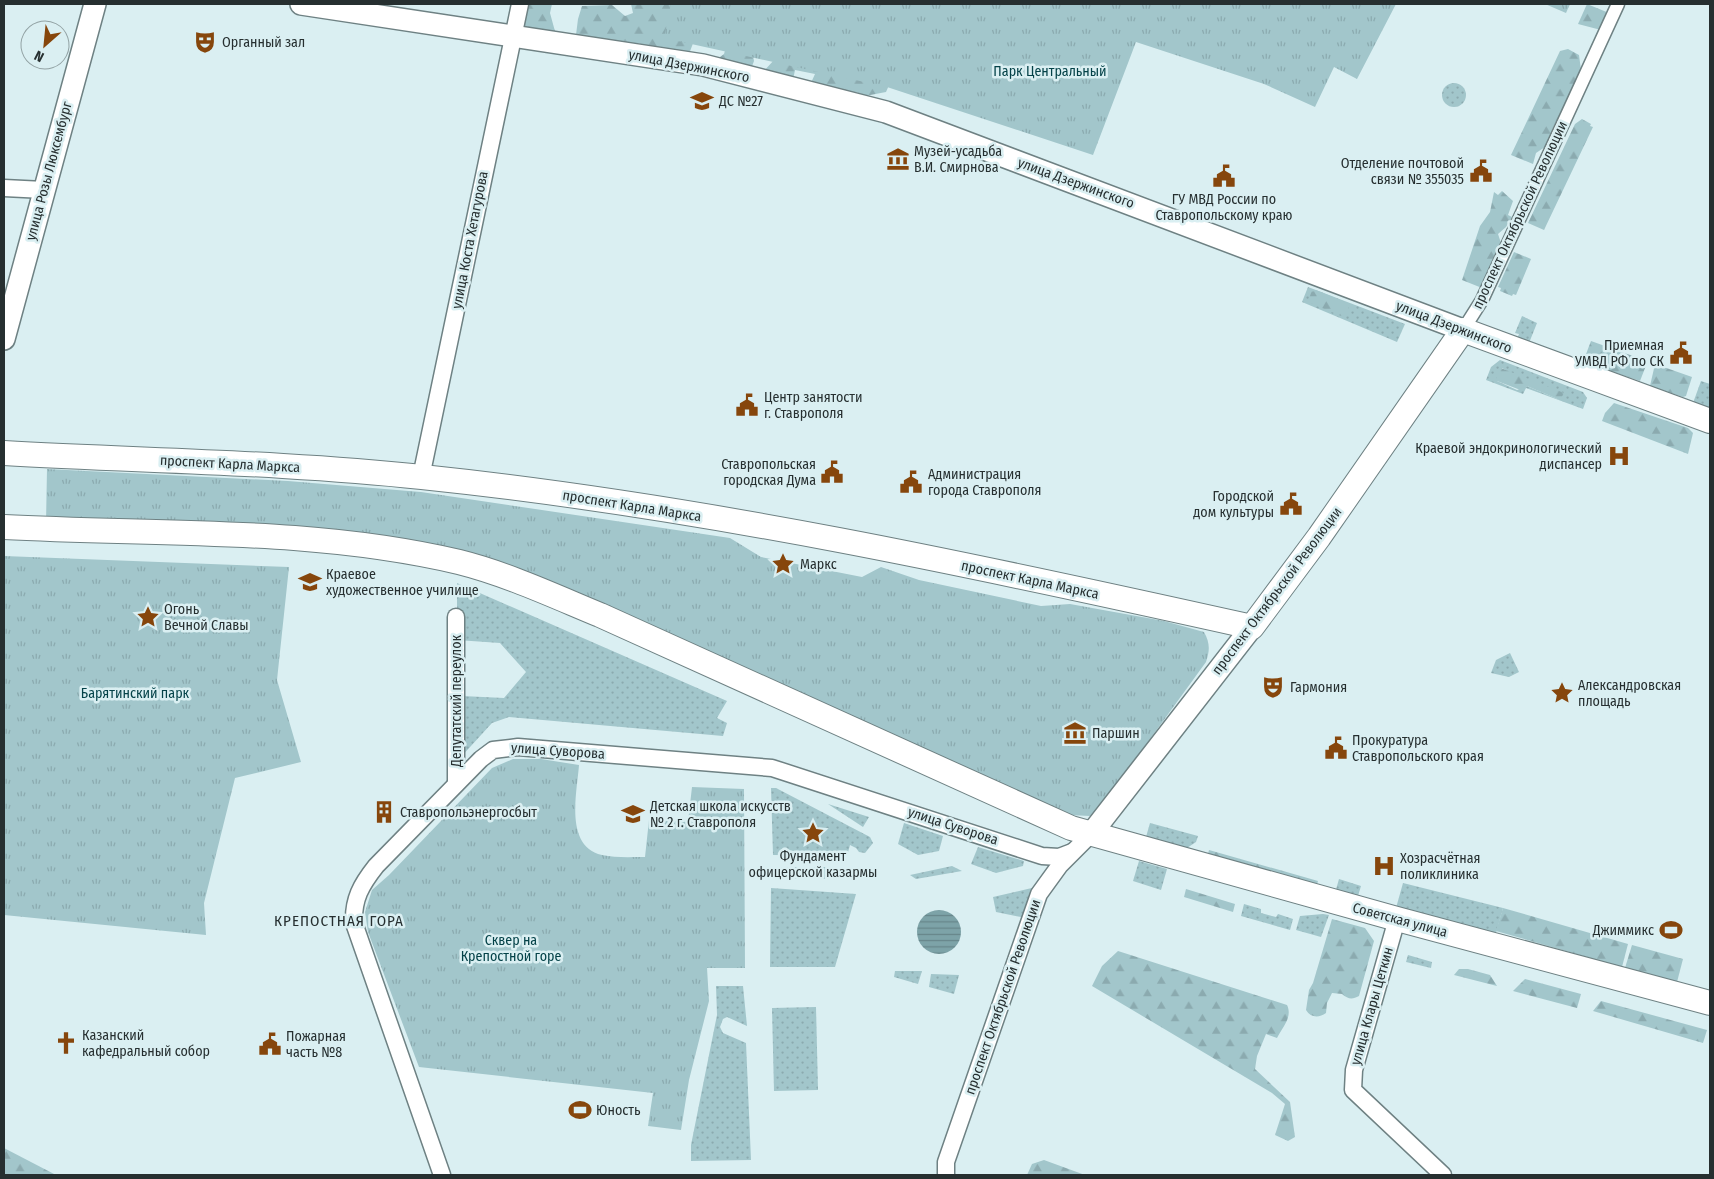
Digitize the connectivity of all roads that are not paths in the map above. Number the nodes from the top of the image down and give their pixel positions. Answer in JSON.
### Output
{"nodes":[{"id":1,"x":95,"y":4,"type":"edge"},
{"id":2,"x":301,"y":4,"type":"edge"},
{"id":3,"x":520,"y":4,"type":"edge"},
{"id":4,"x":1618,"y":4,"type":"edge"},
{"id":5,"x":514,"y":35,"type":"junction"},
{"id":6,"x":4,"y":188,"type":"edge"},
{"id":7,"x":44,"y":190,"type":"junction"},
{"id":8,"x":1463,"y":330,"type":"junction"},
{"id":9,"x":4,"y":339,"type":"edge"},
{"id":10,"x":1710,"y":421,"type":"edge"},
{"id":11,"x":4,"y":453,"type":"edge"},
{"id":12,"x":421,"y":477,"type":"junction"},
{"id":13,"x":4,"y":527,"type":"edge"},
{"id":14,"x":456,"y":617,"type":"dead end"},
{"id":15,"x":1252,"y":627,"type":"junction"},
{"id":16,"x":456,"y":784,"type":"junction"},
{"id":17,"x":1091,"y":834,"type":"junction"},
{"id":18,"x":1072,"y":852,"type":"junction"},
{"id":19,"x":1397,"y":919,"type":"junction"},
{"id":20,"x":1710,"y":1003,"type":"edge"},
{"id":21,"x":442,"y":1175,"type":"edge"},
{"id":22,"x":946,"y":1175,"type":"edge"},
{"id":23,"x":1443,"y":1175,"type":"edge"}],
"edges":[{"from":1,"to":7,"type":"street","name":"улица Розы Люксембург"},
{"from":2,"to":5,"type":"street","name":"улица Дзержинского"},
{"from":3,"to":5,"type":"street","name":"улица Коста Хетагурова"},
{"from":4,"to":8,"type":"street","name":"проспект Октябрьской Революции"},
{"from":5,"to":8,"type":"street","name":"улица Дзержинского"},
{"from":5,"to":12,"type":"street","name":"улица Коста Хетагурова"},
{"from":6,"to":7,"type":"street"},
{"from":7,"to":9,"type":"street","name":"улица Розы Люксембург"},
{"from":8,"to":10,"type":"main road","name":"улица Дзержинского"},
{"from":8,"to":15,"type":"main road","name":"проспект Октябрьской Революции"},
{"from":11,"to":12,"type":"main road","name":"проспект Карла Маркса"},
{"from":12,"to":15,"type":"main road","name":"проспект Карла Маркса"},
{"from":13,"to":17,"type":"main road"},
{"from":14,"to":16,"type":"street","name":"Депутатский переулок"},
{"from":15,"to":17,"type":"street","name":"проспект Октябрьской Революции"},
{"from":16,"to":18,"type":"street","name":"улица Суворова"},
{"from":16,"to":21,"type":"street","name":"улица Суворова"},
{"from":17,"to":18,"type":"street","name":"проспект Октябрьской Революции"},
{"from":17,"to":19,"type":"main road","name":"Советская улица"},
{"from":18,"to":22,"type":"street","name":"проспект Октябрьской Революции"},
{"from":19,"to":20,"type":"main road","name":"Советская улица"},
{"from":19,"to":23,"type":"street","name":"улица Клары Цеткин"}]}
